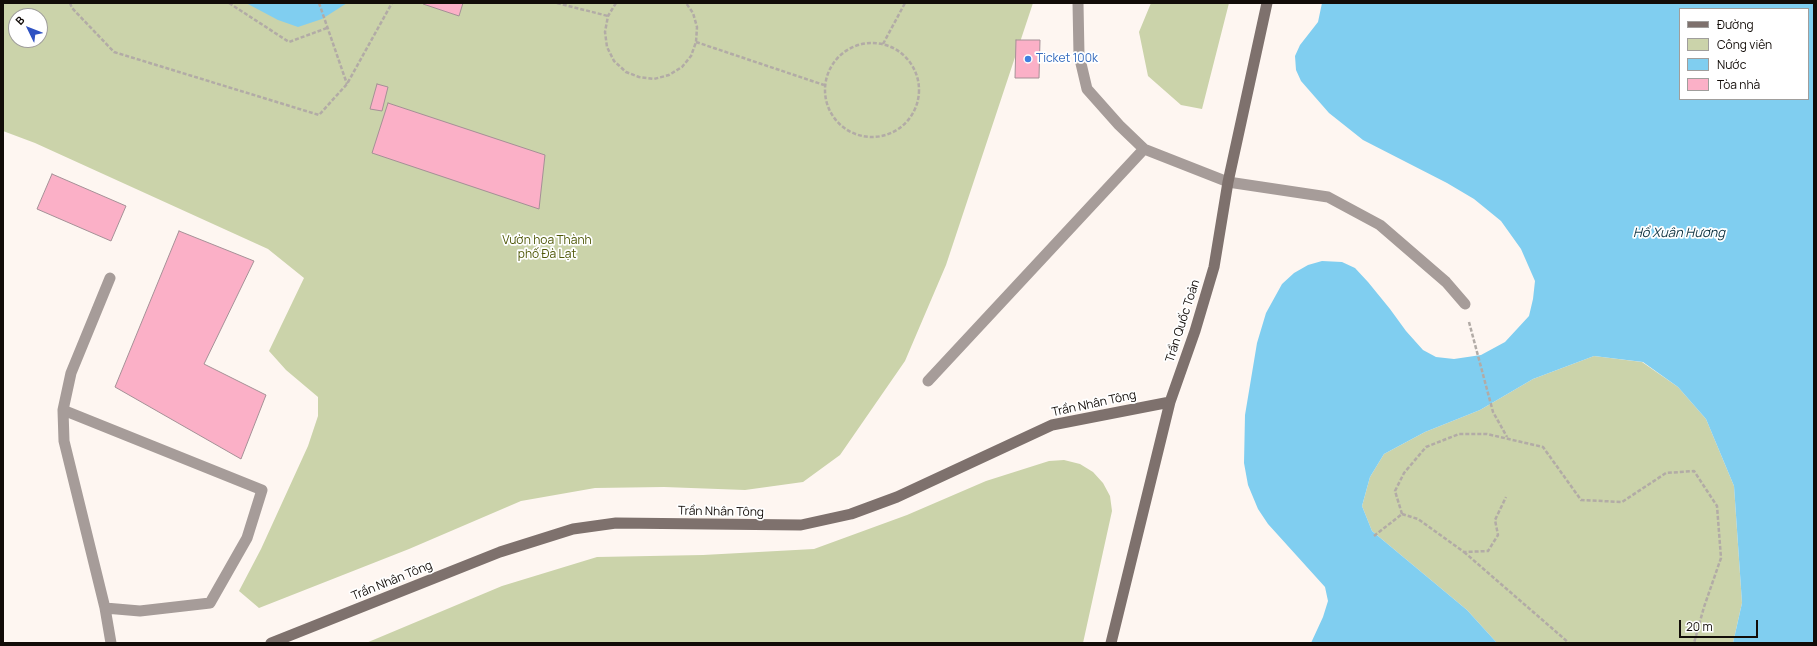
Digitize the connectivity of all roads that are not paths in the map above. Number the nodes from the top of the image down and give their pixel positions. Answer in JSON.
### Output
{"nodes":[{"id":1,"x":1078,"y":3,"type":"edge"},
{"id":2,"x":1267,"y":3,"type":"edge"},
{"id":3,"x":1144,"y":149,"type":"junction"},
{"id":4,"x":1228,"y":182,"type":"junction"},
{"id":5,"x":110,"y":278,"type":"dead end"},
{"id":6,"x":1466,"y":304,"type":"dead end"},
{"id":7,"x":928,"y":381,"type":"dead end"},
{"id":8,"x":1170,"y":402,"type":"junction"},
{"id":9,"x":63,"y":410,"type":"junction"},
{"id":10,"x":105,"y":608,"type":"junction"},
{"id":11,"x":111,"y":643,"type":"edge"},
{"id":12,"x":271,"y":643,"type":"edge"},
{"id":13,"x":1110,"y":643,"type":"edge"}],
"edges":[{"from":1,"to":3,"type":"lane"},
{"from":2,"to":4,"type":"main road","name":"Trần Quốc Toản"},
{"from":3,"to":4,"type":"lane"},
{"from":3,"to":7,"type":"lane"},
{"from":4,"to":6,"type":"lane"},
{"from":4,"to":8,"type":"main road","name":"Trần Quốc Toản"},
{"from":5,"to":9,"type":"lane"},
{"from":8,"to":12,"type":"main road","name":"Trần Nhân Tông"},
{"from":8,"to":13,"type":"main road","name":"Trần Quốc Toản"},
{"from":9,"to":10,"type":"lane"},
{"from":9,"to":10,"type":"lane"},
{"from":10,"to":11,"type":"lane"}]}
